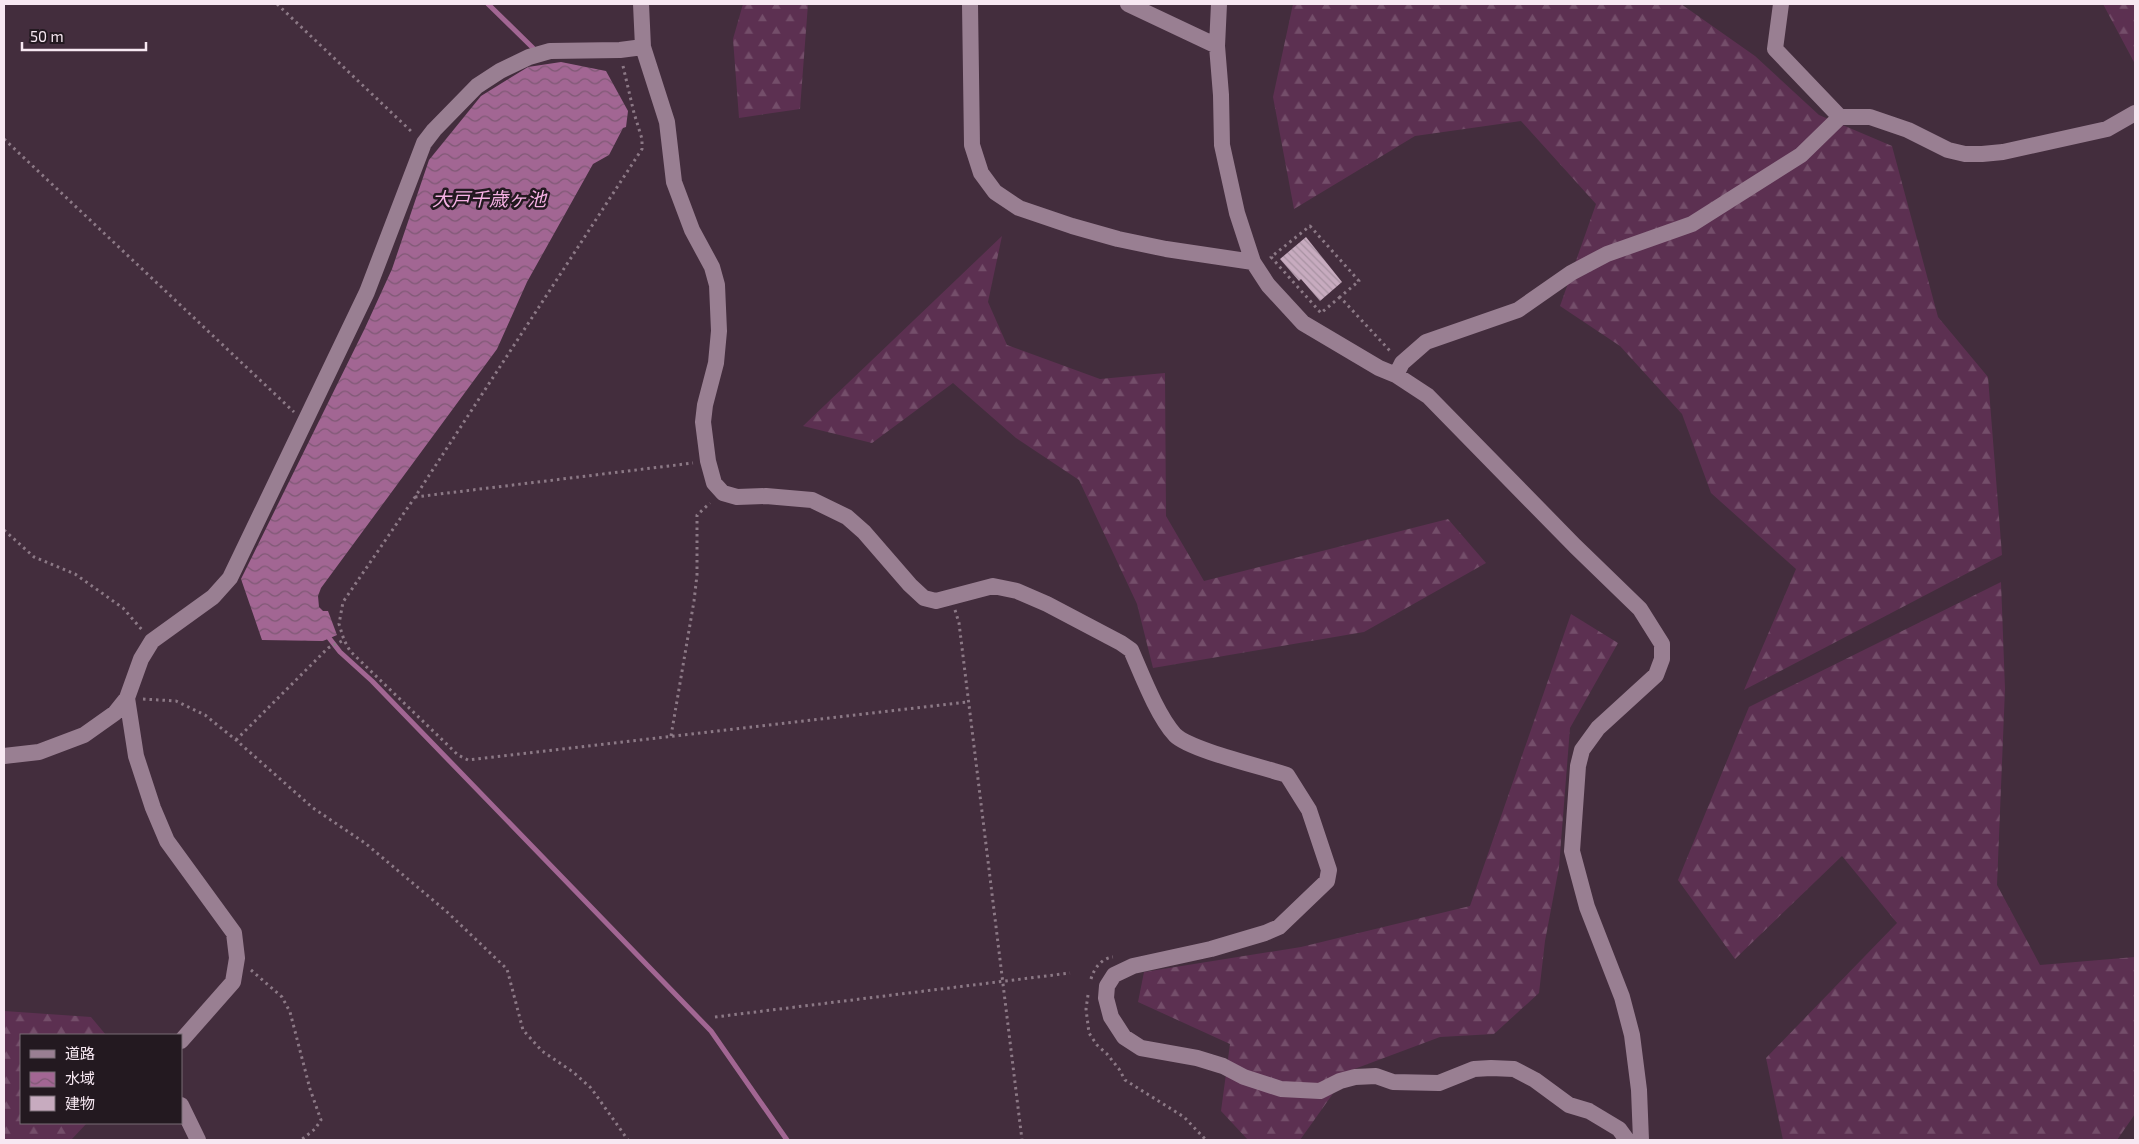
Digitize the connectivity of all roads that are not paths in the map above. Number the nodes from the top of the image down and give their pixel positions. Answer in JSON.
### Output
{"nodes":[{"id":1,"x":641,"y":4,"type":"edge"},
{"id":2,"x":970,"y":4,"type":"edge"},
{"id":3,"x":1128,"y":4,"type":"edge"},
{"id":4,"x":1219,"y":4,"type":"edge"},
{"id":5,"x":1781,"y":4,"type":"edge"},
{"id":6,"x":1217,"y":46,"type":"junction"},
{"id":7,"x":643,"y":47,"type":"junction"},
{"id":8,"x":2135,"y":113,"type":"edge"},
{"id":9,"x":1840,"y":117,"type":"junction"},
{"id":10,"x":1253,"y":262,"type":"junction"},
{"id":11,"x":1399,"y":369,"type":"junction"},
{"id":12,"x":127,"y":698,"type":"junction"},
{"id":13,"x":4,"y":756,"type":"edge"},
{"id":14,"x":182,"y":1040,"type":"edge"},
{"id":15,"x":182,"y":1107,"type":"edge"},
{"id":16,"x":198,"y":1140,"type":"edge"},
{"id":17,"x":1627,"y":1140,"type":"edge"},
{"id":18,"x":1641,"y":1140,"type":"edge"}],
"edges":[{"from":1,"to":7,"type":"street"},
{"from":2,"to":10,"type":"street"},
{"from":3,"to":6,"type":"street"},
{"from":4,"to":6,"type":"street"},
{"from":5,"to":9,"type":"street"},
{"from":6,"to":10,"type":"street"},
{"from":7,"to":12,"type":"street"},
{"from":7,"to":17,"type":"street"},
{"from":8,"to":9,"type":"street"},
{"from":9,"to":11,"type":"street"},
{"from":10,"to":11,"type":"street"},
{"from":11,"to":18,"type":"street"},
{"from":12,"to":13,"type":"street"},
{"from":12,"to":14,"type":"street"},
{"from":15,"to":16,"type":"street"}]}
